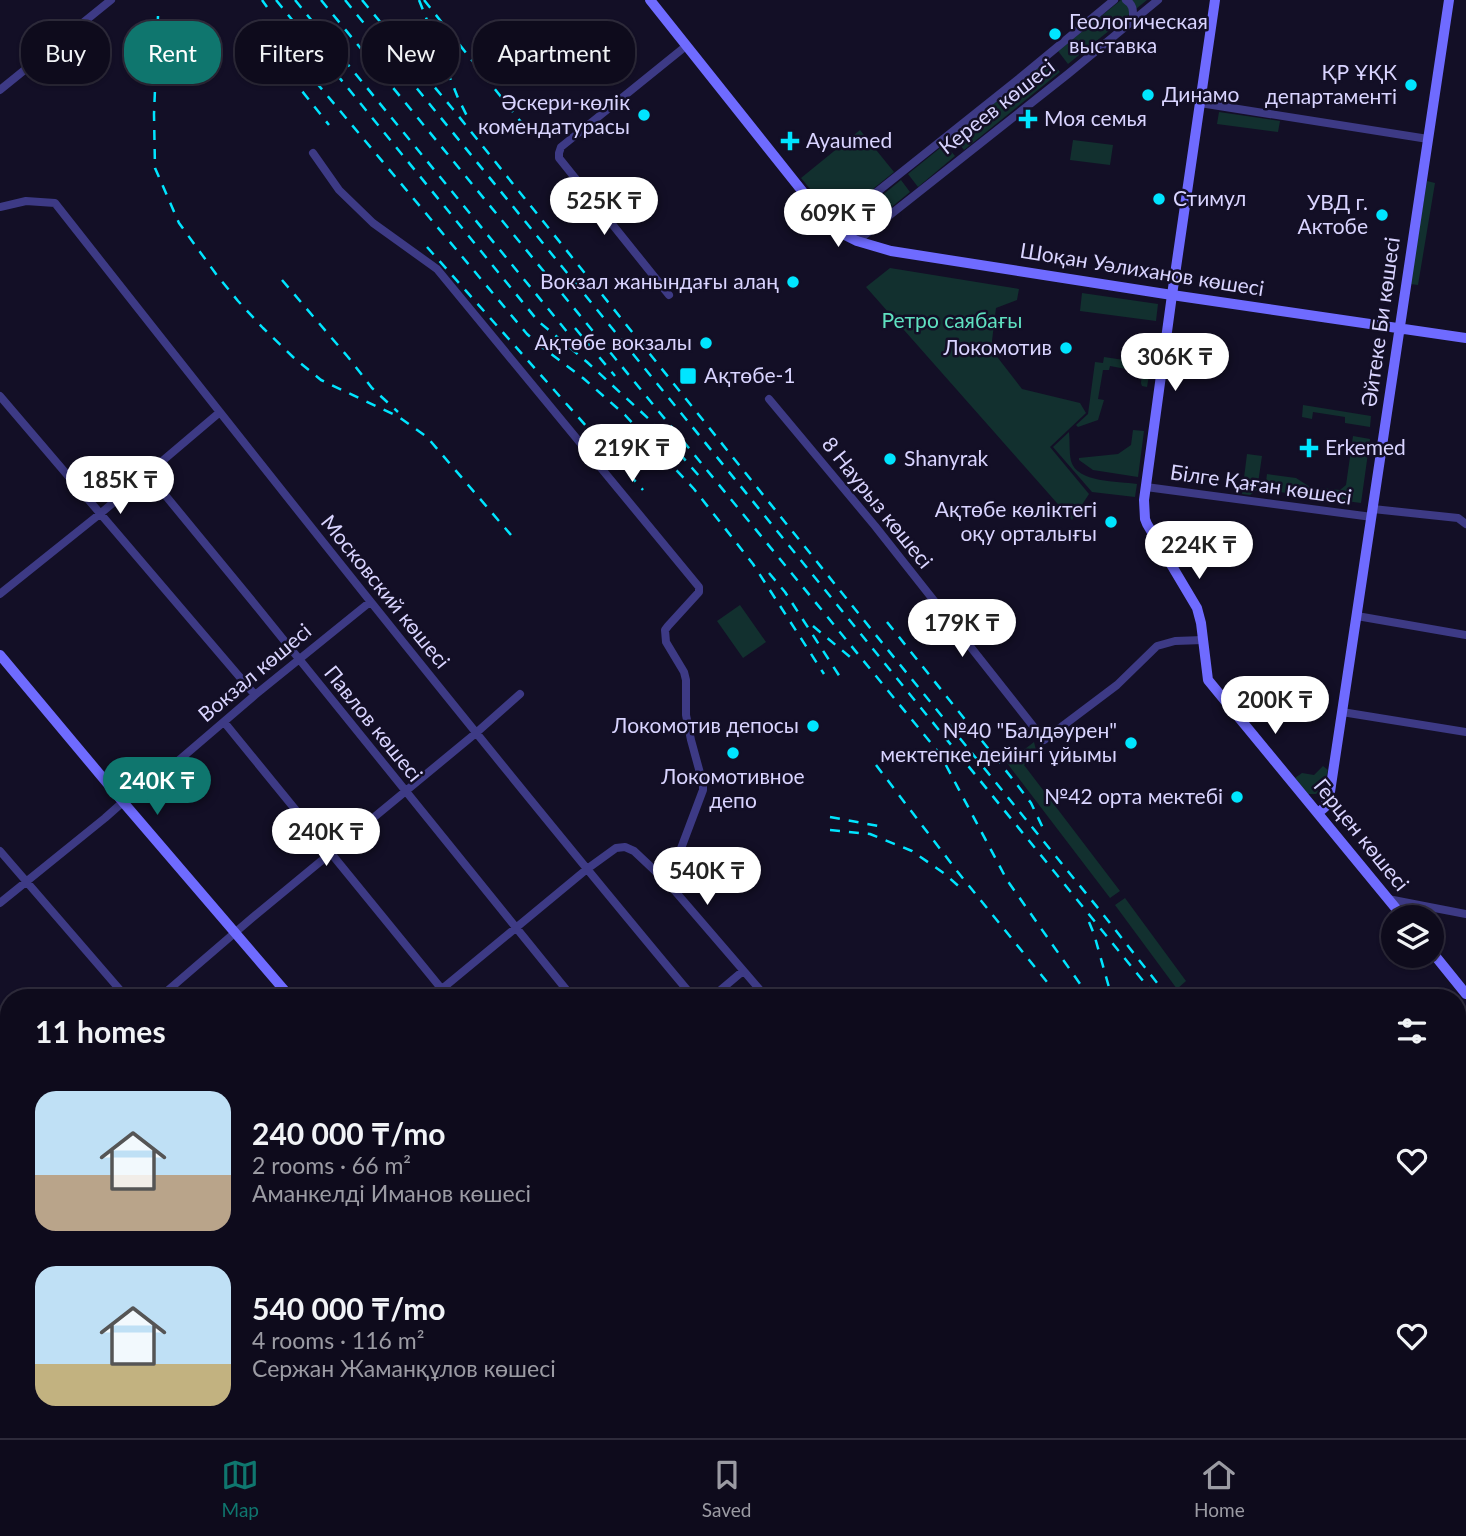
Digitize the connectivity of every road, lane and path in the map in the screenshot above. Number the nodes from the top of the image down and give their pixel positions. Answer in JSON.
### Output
{"nodes":[{"id":1,"x":111,"y":0,"type":"edge"},
{"id":2,"x":650,"y":0,"type":"edge"},
{"id":3,"x":1114,"y":0,"type":"edge"},
{"id":4,"x":1126,"y":0,"type":"edge"},
{"id":5,"x":1158,"y":0,"type":"edge"},
{"id":6,"x":1211,"y":0,"type":"edge"},
{"id":7,"x":1449,"y":0,"type":"edge"},
{"id":8,"x":1133,"y":20,"type":"junction"},
{"id":9,"x":686,"y":46,"type":"junction"},
{"id":10,"x":0,"y":90,"type":"edge"},
{"id":11,"x":1200,"y":103,"type":"junction"},
{"id":12,"x":1428,"y":139,"type":"junction"},
{"id":13,"x":313,"y":153,"type":"dead end"},
{"id":14,"x":0,"y":207,"type":"edge"},
{"id":15,"x":833,"y":227,"type":"junction"},
{"id":16,"x":857,"y":241,"type":"junction"},
{"id":17,"x":669,"y":295,"type":"dead end"},
{"id":18,"x":1172,"y":295,"type":"junction"},
{"id":19,"x":1399,"y":327,"type":"junction"},
{"id":20,"x":1466,"y":338,"type":"edge"},
{"id":21,"x":0,"y":396,"type":"edge"},
{"id":22,"x":769,"y":399,"type":"dead end"},
{"id":23,"x":220,"y":412,"type":"junction"},
{"id":24,"x":147,"y":473,"type":"junction"},
{"id":25,"x":1146,"y":487,"type":"junction"},
{"id":26,"x":101,"y":513,"type":"junction"},
{"id":27,"x":1372,"y":513,"type":"junction"},
{"id":28,"x":1466,"y":524,"type":"edge"},
{"id":29,"x":0,"y":594,"type":"edge"},
{"id":30,"x":370,"y":602,"type":"junction"},
{"id":31,"x":1357,"y":616,"type":"junction"},
{"id":32,"x":1466,"y":635,"type":"edge"},
{"id":33,"x":1203,"y":640,"type":"junction"},
{"id":34,"x":0,"y":655,"type":"edge"},
{"id":35,"x":298,"y":660,"type":"junction"},
{"id":36,"x":520,"y":694,"type":"dead end"},
{"id":37,"x":255,"y":695,"type":"junction"},
{"id":38,"x":1342,"y":712,"type":"junction"},
{"id":39,"x":224,"y":722,"type":"junction"},
{"id":40,"x":1466,"y":732,"type":"edge"},
{"id":41,"x":476,"y":733,"type":"junction"},
{"id":42,"x":406,"y":792,"type":"junction"},
{"id":43,"x":123,"y":802,"type":"junction"},
{"id":44,"x":1318,"y":813,"type":"junction"},
{"id":45,"x":0,"y":851,"type":"edge"},
{"id":46,"x":332,"y":852,"type":"junction"},
{"id":47,"x":587,"y":869,"type":"junction"},
{"id":48,"x":27,"y":882,"type":"junction"},
{"id":49,"x":668,"y":883,"type":"junction"},
{"id":50,"x":1388,"y":899,"type":"junction"},
{"id":51,"x":0,"y":903,"type":"edge"},
{"id":52,"x":1393,"y":905,"type":"edge"},
{"id":53,"x":1466,"y":914,"type":"edge"},
{"id":54,"x":516,"y":927,"type":"junction"},
{"id":55,"x":236,"y":932,"type":"junction"},
{"id":56,"x":1444,"y":967,"type":"edge"},
{"id":57,"x":743,"y":971,"type":"junction"},
{"id":58,"x":442,"y":988,"type":"joint"},
{"id":59,"x":119,"y":989,"type":"edge"},
{"id":60,"x":170,"y":989,"type":"edge"},
{"id":61,"x":284,"y":989,"type":"edge"},
{"id":62,"x":566,"y":989,"type":"edge"},
{"id":63,"x":687,"y":989,"type":"edge"},
{"id":64,"x":722,"y":989,"type":"edge"},
{"id":65,"x":759,"y":989,"type":"edge"},
{"id":66,"x":1462,"y":989,"type":"edge"}],
"edges":[{"from":1,"to":10,"type":"street"},
{"from":2,"to":9,"type":"street","name":"Шоқан Уәлиханов көшесі"},
{"from":3,"to":15,"type":"street","name":"Кереев көшесі"},
{"from":4,"to":8,"type":"street"},
{"from":5,"to":8,"type":"street","name":"Кереев көшесі"},
{"from":6,"to":11,"type":"street"},
{"from":7,"to":12,"type":"street","name":"Әйтеке Би көшесі"},
{"from":8,"to":16,"type":"street","name":"Кереев көшесі"},
{"from":9,"to":15,"type":"street","name":"Шоқан Уәлиханов көшесі"},
{"from":9,"to":17,"type":"street"},
{"from":11,"to":12,"type":"street"},
{"from":11,"to":18,"type":"street"},
{"from":12,"to":19,"type":"street","name":"Әйтеке Би көшесі"},
{"from":13,"to":49,"type":"street"},
{"from":14,"to":23,"type":"street","name":"Московский көшесі"},
{"from":15,"to":16,"type":"street","name":"Шоқан Уәлиханов көшесі"},
{"from":16,"to":18,"type":"street","name":"Шоқан Уәлиханов көшесі"},
{"from":18,"to":19,"type":"street","name":"Шоқан Уәлиханов көшесі"},
{"from":18,"to":25,"type":"street"},
{"from":19,"to":20,"type":"street","name":"Шоқан Уәлиханов көшесі"},
{"from":19,"to":27,"type":"street","name":"Әйтеке Би көшесі"},
{"from":21,"to":26,"type":"street"},
{"from":22,"to":33,"type":"street","name":"8 Наурыз көшесі"},
{"from":23,"to":24,"type":"street"},
{"from":23,"to":30,"type":"street","name":"Московский көшесі"},
{"from":24,"to":26,"type":"street"},
{"from":24,"to":35,"type":"street","name":"Павлов көшесі"},
{"from":25,"to":27,"type":"street","name":"Білге Қаған көшесі"},
{"from":25,"to":33,"type":"street"},
{"from":26,"to":29,"type":"street"},
{"from":26,"to":37,"type":"street"},
{"from":27,"to":28,"type":"street","name":"Білге Қаған көшесі"},
{"from":27,"to":31,"type":"street","name":"Әйтеке Би көшесі"},
{"from":30,"to":35,"type":"street","name":"Вокзал көшесі"},
{"from":30,"to":41,"type":"street","name":"Московский көшесі"},
{"from":31,"to":32,"type":"street"},
{"from":31,"to":38,"type":"street","name":"Әйтеке Би көшесі"},
{"from":33,"to":44,"type":"street","name":"Герцен көшесі"},
{"from":34,"to":43,"type":"street"},
{"from":35,"to":37,"type":"street","name":"Вокзал көшесі"},
{"from":35,"to":42,"type":"street","name":"Павлов көшесі"},
{"from":36,"to":41,"type":"street"},
{"from":37,"to":39,"type":"street","name":"Вокзал көшесі"},
{"from":38,"to":40,"type":"street"},
{"from":38,"to":44,"type":"street","name":"Әйтеке Би көшесі"},
{"from":39,"to":43,"type":"street","name":"Вокзал көшесі"},
{"from":39,"to":46,"type":"street"},
{"from":41,"to":42,"type":"street"},
{"from":41,"to":47,"type":"street","name":"Московский көшесі"},
{"from":42,"to":46,"type":"street"},
{"from":42,"to":54,"type":"street","name":"Павлов көшесі"},
{"from":43,"to":48,"type":"street","name":"Вокзал көшесі"},
{"from":43,"to":55,"type":"street"},
{"from":44,"to":50,"type":"street","name":"Герцен көшесі"},
{"from":45,"to":48,"type":"street"},
{"from":46,"to":55,"type":"street"},
{"from":46,"to":58,"type":"street"},
{"from":47,"to":49,"type":"street"},
{"from":47,"to":54,"type":"street"},
{"from":47,"to":63,"type":"street","name":"Московский көшесі"},
{"from":48,"to":51,"type":"street","name":"Вокзал көшесі"},
{"from":48,"to":59,"type":"street"},
{"from":49,"to":57,"type":"street"},
{"from":50,"to":52,"type":"street","name":"Герцен көшесі"},
{"from":50,"to":53,"type":"street"},
{"from":54,"to":58,"type":"street"},
{"from":54,"to":62,"type":"street","name":"Павлов көшесі"},
{"from":55,"to":60,"type":"street"},
{"from":55,"to":61,"type":"street"},
{"from":56,"to":66,"type":"street"},
{"from":57,"to":64,"type":"street"},
{"from":57,"to":65,"type":"street"}]}
